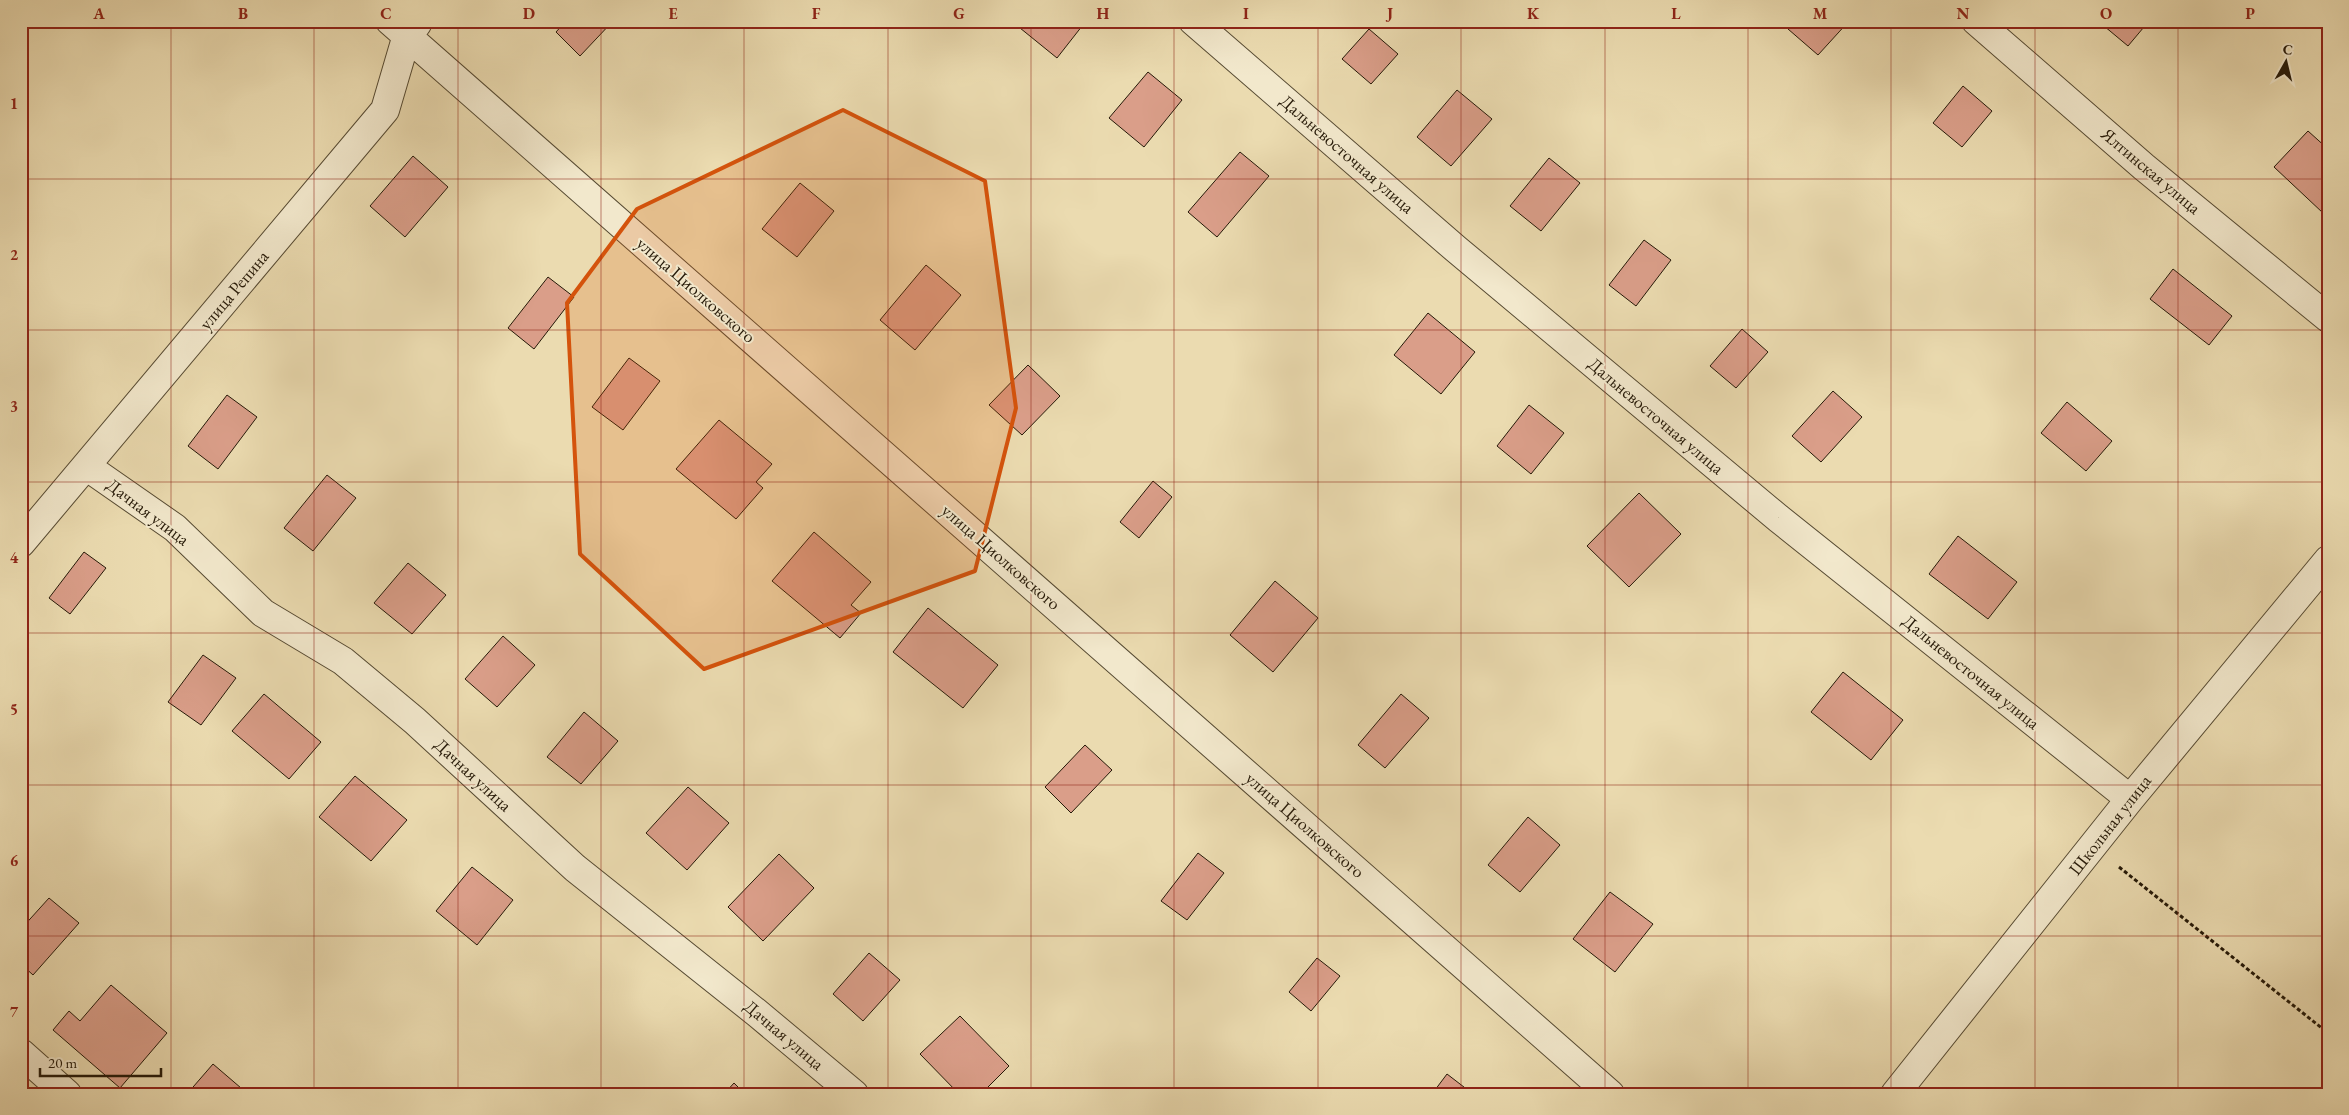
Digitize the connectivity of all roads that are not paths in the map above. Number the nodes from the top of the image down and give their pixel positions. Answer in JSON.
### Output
{"nodes":[{"id":1,"x":1193,"y":21,"type":"edge"},
{"id":2,"x":1976,"y":21,"type":"edge"},
{"id":3,"x":406,"y":26,"type":"edge"},
{"id":4,"x":2328,"y":318,"type":"edge"},
{"id":5,"x":86,"y":466,"type":"junction"},
{"id":6,"x":21,"y":543,"type":"edge"},
{"id":7,"x":2328,"y":560,"type":"edge"},
{"id":8,"x":2130,"y":798,"type":"junction"},
{"id":9,"x":21,"y":1053,"type":"edge"},
{"id":10,"x":67,"y":1094,"type":"edge"},
{"id":11,"x":854,"y":1094,"type":"edge"},
{"id":12,"x":1610,"y":1094,"type":"edge"},
{"id":13,"x":1895,"y":1094,"type":"edge"}],
"edges":[{"from":1,"to":8,"type":"street","name":"Дальневосточная улица"},
{"from":2,"to":4,"type":"street","name":"Ялтинская улица"},
{"from":3,"to":5,"type":"street","name":"улица Репина"},
{"from":3,"to":12,"type":"street","name":"улица Циолковского"},
{"from":5,"to":6,"type":"street","name":"улица Репина"},
{"from":5,"to":11,"type":"street","name":"Дачная улица"},
{"from":7,"to":8,"type":"street","name":"Школьная улица"},
{"from":8,"to":13,"type":"street","name":"Школьная улица"},
{"from":9,"to":10,"type":"street"}]}
